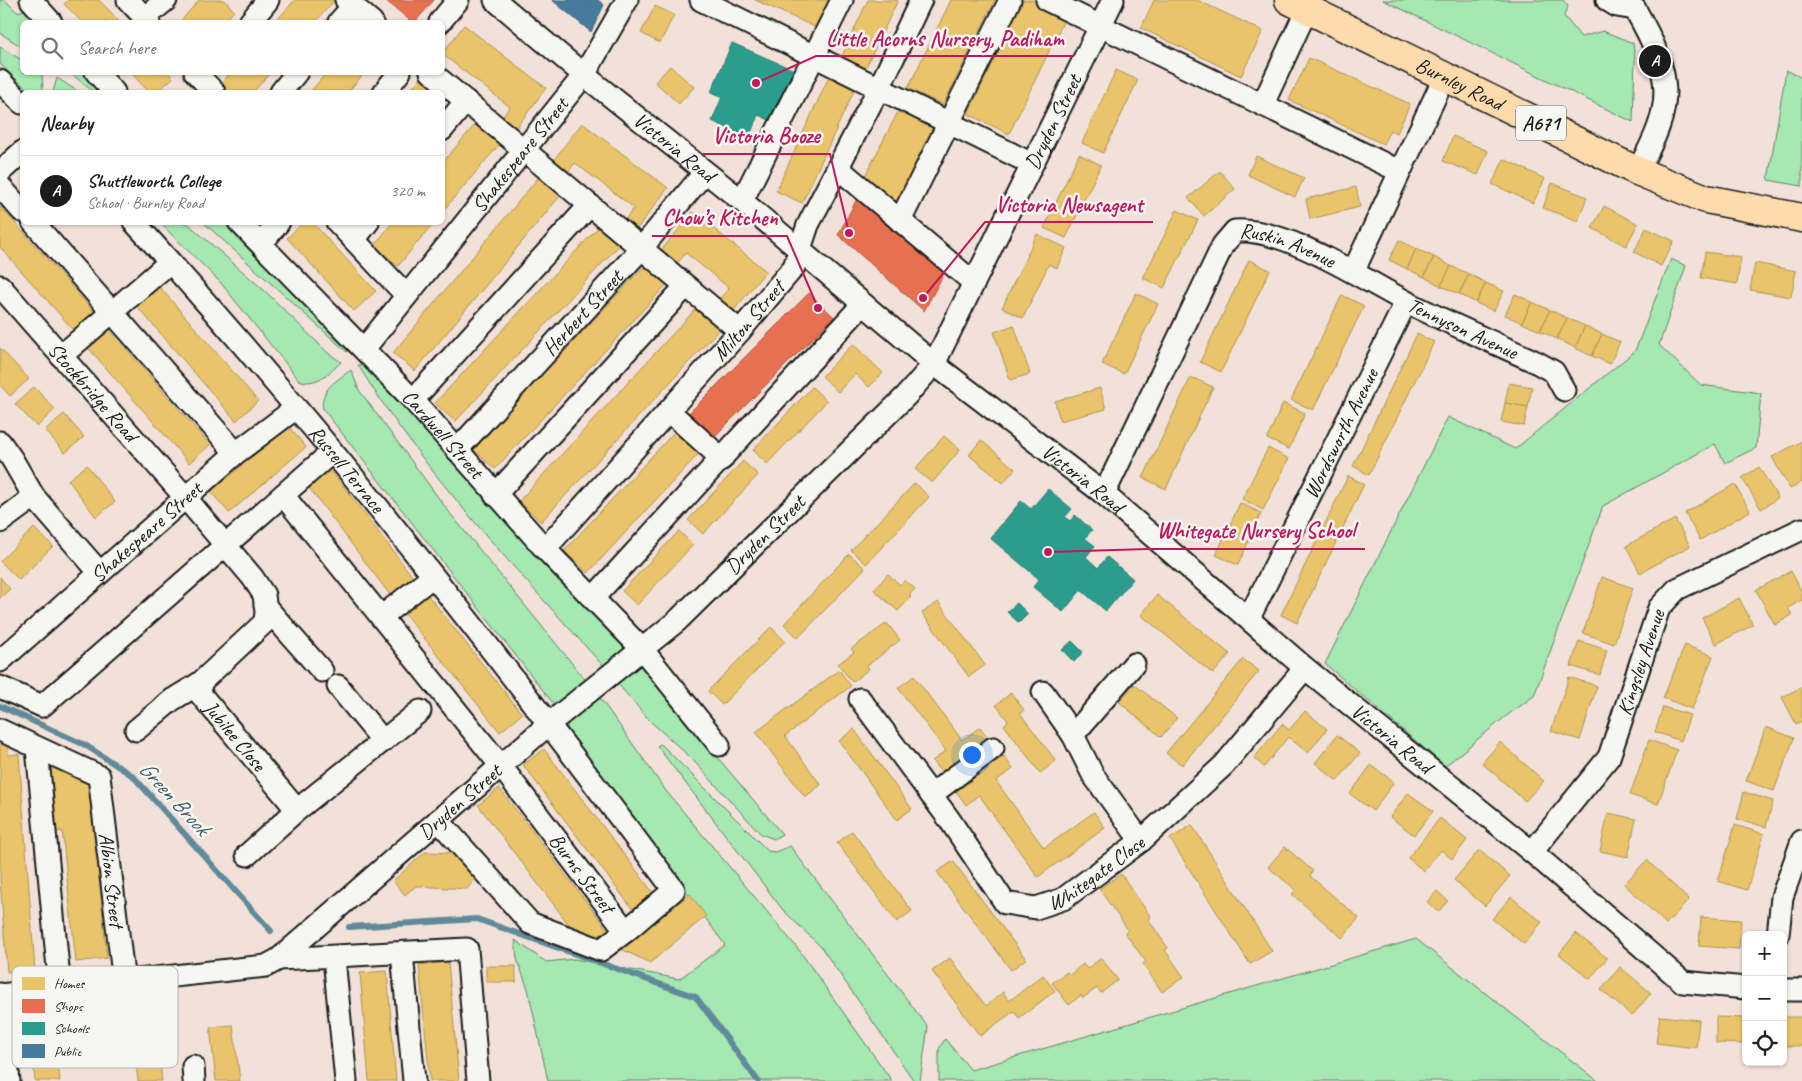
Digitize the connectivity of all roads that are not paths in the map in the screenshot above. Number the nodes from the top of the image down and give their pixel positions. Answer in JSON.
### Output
{"nodes":[{"id":1,"x":31,"y":0,"type":"edge"},
{"id":2,"x":128,"y":0,"type":"edge"},
{"id":3,"x":166,"y":0,"type":"edge"},
{"id":4,"x":458,"y":0,"type":"edge"},
{"id":5,"x":495,"y":0,"type":"edge"},
{"id":6,"x":626,"y":0,"type":"edge"},
{"id":7,"x":700,"y":0,"type":"edge"},
{"id":8,"x":842,"y":0,"type":"edge"},
{"id":9,"x":921,"y":0,"type":"edge"},
{"id":10,"x":1010,"y":0,"type":"edge"},
{"id":11,"x":1047,"y":0,"type":"edge"},
{"id":12,"x":1113,"y":0,"type":"edge"},
{"id":13,"x":1607,"y":0,"type":"edge"},
{"id":14,"x":350,"y":3,"type":"edge"},
{"id":15,"x":1298,"y":5,"type":"edge"},
{"id":16,"x":1638,"y":5,"type":"edge"},
{"id":17,"x":49,"y":20,"type":"edge"},
{"id":18,"x":146,"y":20,"type":"edge"},
{"id":19,"x":340,"y":20,"type":"edge"},
{"id":20,"x":370,"y":20,"type":"edge"},
{"id":21,"x":442,"y":20,"type":"edge"},
{"id":22,"x":1101,"y":26,"type":"junction"},
{"id":23,"x":814,"y":56,"type":"junction"},
{"id":24,"x":99,"y":75,"type":"edge"},
{"id":25,"x":294,"y":75,"type":"edge"},
{"id":26,"x":398,"y":75,"type":"edge"},
{"id":27,"x":435,"y":75,"type":"edge"},
{"id":28,"x":584,"y":75,"type":"junction"},
{"id":29,"x":1445,"y":76,"type":"junction"},
{"id":30,"x":0,"y":81,"type":"edge"},
{"id":31,"x":879,"y":88,"type":"junction"},
{"id":32,"x":112,"y":90,"type":"edge"},
{"id":33,"x":282,"y":90,"type":"edge"},
{"id":34,"x":386,"y":90,"type":"edge"},
{"id":35,"x":20,"y":101,"type":"edge"},
{"id":36,"x":466,"y":101,"type":"junction"},
{"id":37,"x":1263,"y":104,"type":"junction"},
{"id":38,"x":950,"y":123,"type":"junction"},
{"id":39,"x":445,"y":126,"type":"edge"},
{"id":40,"x":525,"y":150,"type":"junction"},
{"id":41,"x":20,"y":154,"type":"edge"},
{"id":42,"x":1032,"y":164,"type":"junction"},
{"id":43,"x":838,"y":168,"type":"junction"},
{"id":44,"x":1399,"y":171,"type":"junction"},
{"id":45,"x":1637,"y":171,"type":"junction"},
{"id":46,"x":0,"y":172,"type":"edge"},
{"id":47,"x":705,"y":172,"type":"junction"},
{"id":48,"x":0,"y":186,"type":"edge"},
{"id":49,"x":742,"y":201,"type":"junction"},
{"id":50,"x":590,"y":205,"type":"junction"},
{"id":51,"x":20,"y":209,"type":"edge"},
{"id":52,"x":1802,"y":218,"type":"edge"},
{"id":53,"x":900,"y":221,"type":"junction"},
{"id":54,"x":36,"y":225,"type":"edge"},
{"id":55,"x":137,"y":225,"type":"edge"},
{"id":56,"x":243,"y":225,"type":"edge"},
{"id":57,"x":277,"y":225,"type":"edge"},
{"id":58,"x":340,"y":225,"type":"edge"},
{"id":59,"x":366,"y":225,"type":"edge"},
{"id":60,"x":354,"y":240,"type":"junction"},
{"id":61,"x":261,"y":244,"type":"junction"},
{"id":62,"x":641,"y":249,"type":"junction"},
{"id":63,"x":800,"y":249,"type":"junction"},
{"id":64,"x":170,"y":262,"type":"junction"},
{"id":65,"x":1353,"y":272,"type":"junction"},
{"id":66,"x":974,"y":283,"type":"junction"},
{"id":67,"x":0,"y":286,"type":"edge"},
{"id":68,"x":686,"y":286,"type":"junction"},
{"id":69,"x":406,"y":295,"type":"junction"},
{"id":70,"x":1406,"y":302,"type":"junction"},
{"id":71,"x":864,"y":304,"type":"junction"},
{"id":72,"x":111,"y":312,"type":"junction"},
{"id":73,"x":740,"y":331,"type":"junction"},
{"id":74,"x":364,"y":348,"type":"junction"},
{"id":75,"x":61,"y":356,"type":"junction"},
{"id":76,"x":934,"y":364,"type":"junction"},
{"id":77,"x":1564,"y":390,"type":"dead end"},
{"id":78,"x":413,"y":400,"type":"junction"},
{"id":79,"x":296,"y":408,"type":"junction"},
{"id":80,"x":669,"y":411,"type":"junction"},
{"id":81,"x":0,"y":442,"type":"edge"},
{"id":82,"x":457,"y":450,"type":"junction"},
{"id":83,"x":332,"y":452,"type":"junction"},
{"id":84,"x":236,"y":453,"type":"junction"},
{"id":85,"x":722,"y":459,"type":"junction"},
{"id":86,"x":495,"y":494,"type":"junction"},
{"id":87,"x":1104,"y":494,"type":"junction"},
{"id":88,"x":283,"y":495,"type":"junction"},
{"id":89,"x":34,"y":497,"type":"junction"},
{"id":90,"x":185,"y":497,"type":"junction"},
{"id":91,"x":0,"y":522,"type":"edge"},
{"id":92,"x":1802,"y":529,"type":"edge"},
{"id":93,"x":225,"y":545,"type":"junction"},
{"id":94,"x":544,"y":549,"type":"junction"},
{"id":95,"x":100,"y":573,"type":"junction"},
{"id":96,"x":432,"y":577,"type":"junction"},
{"id":97,"x":593,"y":598,"type":"junction"},
{"id":98,"x":265,"y":606,"type":"junction"},
{"id":99,"x":381,"y":617,"type":"junction"},
{"id":100,"x":1249,"y":618,"type":"junction"},
{"id":101,"x":642,"y":649,"type":"junction"},
{"id":102,"x":0,"y":661,"type":"edge"},
{"id":103,"x":1134,"y":664,"type":"dead end"},
{"id":104,"x":1305,"y":668,"type":"junction"},
{"id":105,"x":322,"y":671,"type":"dead end"},
{"id":106,"x":200,"y":683,"type":"junction"},
{"id":107,"x":338,"y":686,"type":"dead end"},
{"id":108,"x":0,"y":687,"type":"edge"},
{"id":109,"x":1042,"y":692,"type":"dead end"},
{"id":110,"x":860,"y":699,"type":"dead end"},
{"id":111,"x":420,"y":711,"type":"dead end"},
{"id":112,"x":550,"y":723,"type":"junction"},
{"id":113,"x":0,"y":730,"type":"edge"},
{"id":114,"x":136,"y":730,"type":"dead end"},
{"id":115,"x":1072,"y":735,"type":"junction"},
{"id":116,"x":383,"y":741,"type":"junction"},
{"id":117,"x":719,"y":745,"type":"dead end"},
{"id":118,"x":37,"y":748,"type":"junction"},
{"id":119,"x":994,"y":748,"type":"dead end"},
{"id":120,"x":501,"y":766,"type":"junction"},
{"id":121,"x":931,"y":795,"type":"junction"},
{"id":122,"x":296,"y":810,"type":"junction"},
{"id":123,"x":438,"y":820,"type":"junction"},
{"id":124,"x":1142,"y":841,"type":"junction"},
{"id":125,"x":1802,"y":841,"type":"edge"},
{"id":126,"x":1532,"y":852,"type":"junction"},
{"id":127,"x":247,"y":855,"type":"dead end"},
{"id":128,"x":674,"y":890,"type":"joint"},
{"id":129,"x":626,"y":931,"type":"junction"},
{"id":130,"x":1778,"y":931,"type":"edge"},
{"id":131,"x":402,"y":953,"type":"junction"},
{"id":132,"x":334,"y":958,"type":"junction"},
{"id":133,"x":279,"y":959,"type":"junction"},
{"id":134,"x":58,"y":966,"type":"edge"},
{"id":135,"x":122,"y":966,"type":"edge"},
{"id":136,"x":178,"y":977,"type":"edge"},
{"id":137,"x":1742,"y":988,"type":"edge"},
{"id":138,"x":1787,"y":990,"type":"edge"},
{"id":139,"x":1802,"y":990,"type":"edge"},
{"id":140,"x":0,"y":995,"type":"edge"},
{"id":141,"x":8,"y":1081,"type":"edge"},
{"id":142,"x":346,"y":1081,"type":"edge"},
{"id":143,"x":414,"y":1081,"type":"edge"},
{"id":144,"x":478,"y":1081,"type":"edge"}],
"edges":[{"from":1,"to":17,"type":"street"},
{"from":2,"to":18,"type":"street"},
{"from":3,"to":18,"type":"street"},
{"from":4,"to":21,"type":"street"},
{"from":5,"to":28,"type":"street","name":"Victoria Road"},
{"from":6,"to":28,"type":"street","name":"Shakespeare Street"},
{"from":7,"to":23,"type":"street"},
{"from":8,"to":23,"type":"street"},
{"from":9,"to":31,"type":"street","name":"Milton Street"},
{"from":10,"to":38,"type":"street"},
{"from":11,"to":22,"type":"street"},
{"from":12,"to":22,"type":"street","name":"Dryden Street"},
{"from":13,"to":16,"type":"street"},
{"from":14,"to":19,"type":"street"},
{"from":14,"to":20,"type":"street"},
{"from":15,"to":29,"type":"main road","name":"Burnley Road","number":"A671"},
{"from":15,"to":37,"type":"street"},
{"from":16,"to":45,"type":"street"},
{"from":22,"to":37,"type":"street"},
{"from":22,"to":42,"type":"street","name":"Dryden Street"},
{"from":23,"to":31,"type":"street"},
{"from":23,"to":49,"type":"street"},
{"from":24,"to":32,"type":"street"},
{"from":25,"to":33,"type":"street"},
{"from":26,"to":34,"type":"street"},
{"from":27,"to":36,"type":"street"},
{"from":28,"to":40,"type":"street","name":"Shakespeare Street"},
{"from":28,"to":47,"type":"street","name":"Victoria Road"},
{"from":29,"to":44,"type":"street","name":"Ruskin Avenue"},
{"from":29,"to":45,"type":"main road","name":"Burnley Road","number":"A671"},
{"from":30,"to":35,"type":"street"},
{"from":31,"to":38,"type":"street"},
{"from":31,"to":43,"type":"street","name":"Milton Street"},
{"from":36,"to":39,"type":"street"},
{"from":36,"to":40,"type":"street"},
{"from":37,"to":44,"type":"street"},
{"from":38,"to":42,"type":"street"},
{"from":38,"to":53,"type":"street"},
{"from":40,"to":50,"type":"street"},
{"from":40,"to":69,"type":"street","name":"Shakespeare Street"},
{"from":41,"to":46,"type":"street"},
{"from":42,"to":66,"type":"street","name":"Dryden Street"},
{"from":43,"to":53,"type":"street"},
{"from":43,"to":63,"type":"street","name":"Milton Street"},
{"from":44,"to":65,"type":"street","name":"Ruskin Avenue"},
{"from":45,"to":52,"type":"main road","name":"Burnley Road","number":"A671"},
{"from":47,"to":49,"type":"street","name":"Victoria Road"},
{"from":47,"to":62,"type":"street","name":"Herbert Street"},
{"from":48,"to":51,"type":"street"},
{"from":49,"to":63,"type":"street","name":"Victoria Road"},
{"from":50,"to":62,"type":"street"},
{"from":50,"to":78,"type":"street"},
{"from":53,"to":66,"type":"street"},
{"from":54,"to":72,"type":"street"},
{"from":55,"to":64,"type":"street","name":"Russell Terrace"},
{"from":56,"to":61,"type":"street","name":"Cardwell Street"},
{"from":57,"to":61,"type":"street"},
{"from":58,"to":60,"type":"street"},
{"from":59,"to":60,"type":"street"},
{"from":60,"to":69,"type":"street"},
{"from":61,"to":74,"type":"street","name":"Cardwell Street"},
{"from":62,"to":68,"type":"street"},
{"from":62,"to":82,"type":"street","name":"Herbert Street"},
{"from":63,"to":71,"type":"street","name":"Victoria Road"},
{"from":63,"to":73,"type":"street","name":"Milton Street"},
{"from":64,"to":72,"type":"street"},
{"from":64,"to":79,"type":"street","name":"Russell Terrace"},
{"from":65,"to":70,"type":"street","name":"Tennyson Avenue"},
{"from":65,"to":87,"type":"street","name":"Ruskin Avenue"},
{"from":66,"to":76,"type":"street","name":"Dryden Street"},
{"from":67,"to":75,"type":"street","name":"Stockbridge Road"},
{"from":68,"to":73,"type":"street"},
{"from":68,"to":86,"type":"street"},
{"from":69,"to":74,"type":"street","name":"Shakespeare Street"},
{"from":70,"to":77,"type":"street","name":"Tennyson Avenue"},
{"from":70,"to":100,"type":"street","name":"Wordsworth Avenue"},
{"from":71,"to":76,"type":"street","name":"Victoria Road"},
{"from":71,"to":85,"type":"street"},
{"from":72,"to":75,"type":"street"},
{"from":72,"to":84,"type":"street"},
{"from":73,"to":80,"type":"street","name":"Milton Street"},
{"from":74,"to":78,"type":"street","name":"Cardwell Street"},
{"from":75,"to":90,"type":"street","name":"Stockbridge Road"},
{"from":76,"to":87,"type":"street","name":"Victoria Road"},
{"from":76,"to":101,"type":"street","name":"Dryden Street"},
{"from":78,"to":82,"type":"street","name":"Cardwell Street"},
{"from":79,"to":83,"type":"street","name":"Russell Terrace"},
{"from":79,"to":84,"type":"street","name":"Shakespeare Street"},
{"from":80,"to":85,"type":"street"},
{"from":80,"to":94,"type":"street","name":"Milton Street"},
{"from":81,"to":89,"type":"street"},
{"from":82,"to":86,"type":"street","name":"Cardwell Street"},
{"from":83,"to":88,"type":"street"},
{"from":83,"to":96,"type":"street","name":"Russell Terrace"},
{"from":84,"to":90,"type":"street","name":"Shakespeare Street"},
{"from":85,"to":97,"type":"street"},
{"from":86,"to":94,"type":"street","name":"Cardwell Street"},
{"from":87,"to":100,"type":"street","name":"Victoria Road"},
{"from":88,"to":93,"type":"street"},
{"from":88,"to":99,"type":"street","name":"Burns Street"},
{"from":89,"to":91,"type":"street"},
{"from":89,"to":95,"type":"street"},
{"from":90,"to":93,"type":"street"},
{"from":90,"to":95,"type":"street","name":"Shakespeare Street"},
{"from":92,"to":126,"type":"street","name":"Kingsley Avenue"},
{"from":93,"to":98,"type":"street"},
{"from":93,"to":108,"type":"street"},
{"from":94,"to":97,"type":"street","name":"Cardwell Street"},
{"from":95,"to":102,"type":"street","name":"Shakespeare Street"},
{"from":96,"to":99,"type":"street"},
{"from":96,"to":112,"type":"street","name":"Russell Terrace"},
{"from":97,"to":101,"type":"street","name":"Cardwell Street"},
{"from":98,"to":105,"type":"street"},
{"from":98,"to":106,"type":"street","name":"Jubilee Close"},
{"from":99,"to":120,"type":"street","name":"Burns Street"},
{"from":100,"to":104,"type":"street","name":"Victoria Road"},
{"from":101,"to":112,"type":"street","name":"Dryden Street"},
{"from":101,"to":117,"type":"street","name":"Cardwell Street"},
{"from":103,"to":115,"type":"street"},
{"from":104,"to":124,"type":"street","name":"Whitegate Close"},
{"from":104,"to":126,"type":"street","name":"Victoria Road"},
{"from":106,"to":114,"type":"street"},
{"from":106,"to":122,"type":"street","name":"Jubilee Close"},
{"from":107,"to":116,"type":"street"},
{"from":109,"to":115,"type":"street"},
{"from":110,"to":121,"type":"street","name":"Whitegate Close"},
{"from":111,"to":116,"type":"street"},
{"from":112,"to":120,"type":"street","name":"Dryden Street"},
{"from":112,"to":128,"type":"street","name":"Russell Terrace"},
{"from":113,"to":118,"type":"street"},
{"from":115,"to":124,"type":"street"},
{"from":116,"to":122,"type":"street"},
{"from":118,"to":134,"type":"street"},
{"from":118,"to":135,"type":"street","name":"Albion Street"},
{"from":119,"to":121,"type":"street"},
{"from":120,"to":123,"type":"street","name":"Dryden Street"},
{"from":120,"to":129,"type":"street","name":"Burns Street"},
{"from":121,"to":124,"type":"street","name":"Whitegate Close"},
{"from":122,"to":127,"type":"street"},
{"from":123,"to":129,"type":"street"},
{"from":123,"to":133,"type":"street","name":"Dryden Street"},
{"from":125,"to":130,"type":"street"},
{"from":126,"to":137,"type":"street","name":"Victoria Road"},
{"from":128,"to":129,"type":"street","name":"Burns Street"},
{"from":131,"to":132,"type":"street"},
{"from":131,"to":143,"type":"street"},
{"from":131,"to":144,"type":"street"},
{"from":132,"to":133,"type":"street"},
{"from":132,"to":142,"type":"street"},
{"from":133,"to":136,"type":"street"},
{"from":138,"to":139,"type":"street"},
{"from":140,"to":141,"type":"street"}]}
